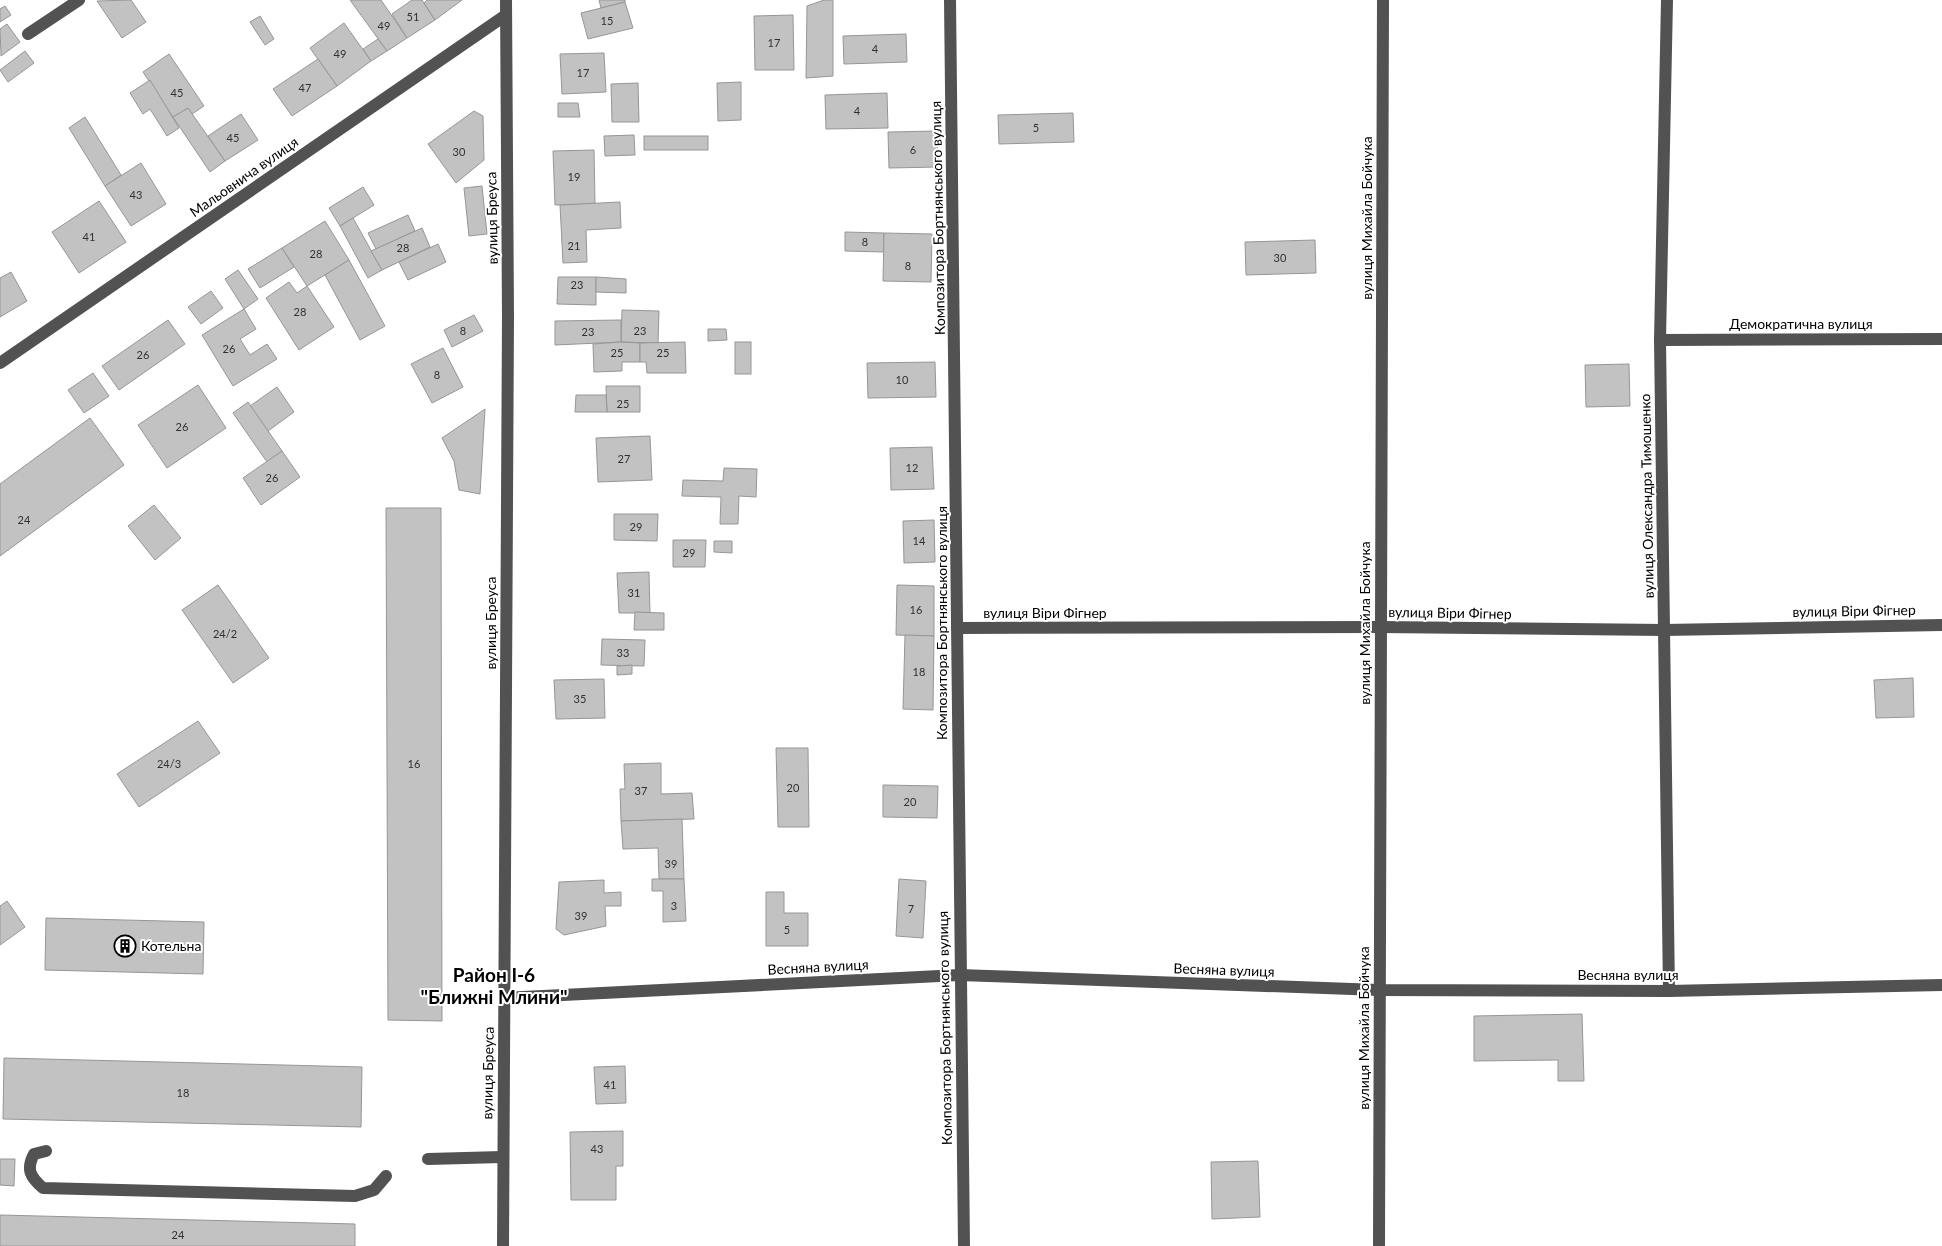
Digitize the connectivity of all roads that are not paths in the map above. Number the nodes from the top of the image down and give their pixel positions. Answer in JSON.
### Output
{"nodes":[{"id":1,"x":79,"y":0,"type":"edge"},
{"id":2,"x":506,"y":0,"type":"edge"},
{"id":3,"x":950,"y":0,"type":"edge"},
{"id":4,"x":1383,"y":0,"type":"edge"},
{"id":5,"x":1667,"y":0,"type":"edge"},
{"id":6,"x":506,"y":15,"type":"junction"},
{"id":7,"x":28,"y":34,"type":"dead end"},
{"id":8,"x":1942,"y":339,"type":"edge"},
{"id":9,"x":1660,"y":340,"type":"junction"},
{"id":10,"x":0,"y":364,"type":"edge"},
{"id":11,"x":1942,"y":625,"type":"edge"},
{"id":12,"x":1380,"y":627,"type":"junction"},
{"id":13,"x":957,"y":628,"type":"junction"},
{"id":14,"x":1664,"y":630,"type":"junction"},
{"id":15,"x":959,"y":975,"type":"junction"},
{"id":16,"x":1942,"y":985,"type":"edge"},
{"id":17,"x":1379,"y":990,"type":"junction"},
{"id":18,"x":1669,"y":991,"type":"junction"},
{"id":19,"x":505,"y":998,"type":"junction"},
{"id":20,"x":46,"y":1151,"type":"dead end"},
{"id":21,"x":502,"y":1158,"type":"junction"},
{"id":22,"x":428,"y":1159,"type":"dead end"},
{"id":23,"x":386,"y":1176,"type":"dead end"},
{"id":24,"x":503,"y":1246,"type":"edge"},
{"id":25,"x":964,"y":1246,"type":"edge"},
{"id":26,"x":1379,"y":1246,"type":"edge"}],
"edges":[{"from":1,"to":7,"type":"street"},
{"from":2,"to":6,"type":"street","name":"вулиця Бреуса"},
{"from":3,"to":13,"type":"street","name":"Композитора Бортнянського вулиця"},
{"from":4,"to":12,"type":"street","name":"вулиця Михайла Бойчука"},
{"from":5,"to":9,"type":"street","name":"вулиця Олександра Тимошенко"},
{"from":6,"to":10,"type":"street","name":"Мальовнича вулиця"},
{"from":6,"to":19,"type":"street","name":"вулиця Бреуса"},
{"from":8,"to":9,"type":"street","name":"Демократична вулиця"},
{"from":9,"to":14,"type":"street","name":"вулиця Олександра Тимошенко"},
{"from":11,"to":14,"type":"street","name":"вулиця Віри Фігнер"},
{"from":12,"to":13,"type":"street","name":"вулиця Віри Фігнер"},
{"from":12,"to":14,"type":"street","name":"вулиця Віри Фігнер"},
{"from":12,"to":17,"type":"street","name":"вулиця Михайла Бойчука"},
{"from":13,"to":15,"type":"street","name":"Композитора Бортнянського вулиця"},
{"from":14,"to":18,"type":"street","name":"вулиця Олександра Тимошенко"},
{"from":15,"to":17,"type":"street","name":"Весняна вулиця"},
{"from":15,"to":19,"type":"street","name":"Весняна вулиця"},
{"from":15,"to":25,"type":"street","name":"Композитора Бортнянського вулиця"},
{"from":16,"to":18,"type":"street","name":"Весняна вулиця"},
{"from":17,"to":18,"type":"street","name":"Весняна вулиця"},
{"from":17,"to":26,"type":"street","name":"вулиця Михайла Бойчука"},
{"from":19,"to":21,"type":"street","name":"вулиця Бреуса"},
{"from":20,"to":23,"type":"street"},
{"from":21,"to":22,"type":"street"},
{"from":21,"to":24,"type":"street","name":"вулиця Бреуса"}]}
